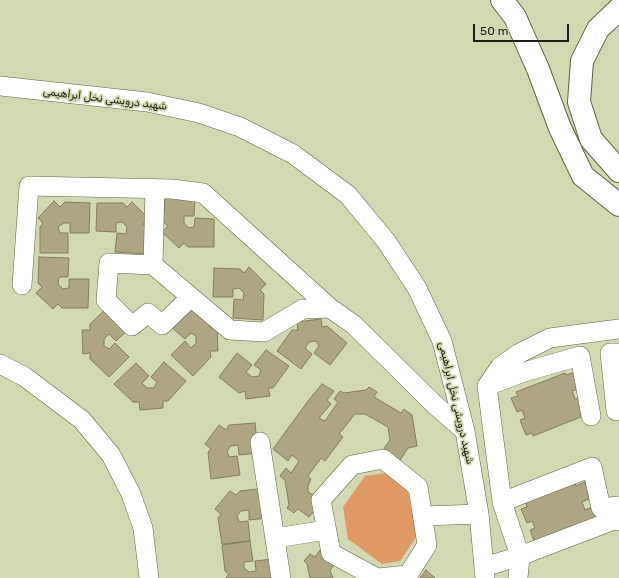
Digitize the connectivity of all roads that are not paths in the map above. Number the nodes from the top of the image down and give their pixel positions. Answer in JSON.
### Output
{"nodes":[{"id":1,"x":502,"y":0,"type":"edge"},
{"id":2,"x":619,"y":9,"type":"edge"},
{"id":3,"x":0,"y":86,"type":"edge"},
{"id":4,"x":619,"y":171,"type":"edge"},
{"id":5,"x":155,"y":189,"type":"junction"},
{"id":6,"x":619,"y":205,"type":"edge"},
{"id":7,"x":153,"y":265,"type":"junction"},
{"id":8,"x":22,"y":285,"type":"dead end"},
{"id":9,"x":191,"y":297,"type":"junction"},
{"id":10,"x":330,"y":308,"type":"junction"},
{"id":11,"x":619,"y":329,"type":"edge"},
{"id":12,"x":619,"y":353,"type":"edge"},
{"id":13,"x":0,"y":364,"type":"edge"},
{"id":14,"x":487,"y":386,"type":"junction"},
{"id":15,"x":616,"y":411,"type":"dead end"},
{"id":16,"x":591,"y":416,"type":"dead end"},
{"id":17,"x":465,"y":431,"type":"junction"},
{"id":18,"x":260,"y":442,"type":"dead end"},
{"id":19,"x":502,"y":502,"type":"junction"},
{"id":20,"x":619,"y":506,"type":"edge"},
{"id":21,"x":479,"y":514,"type":"junction"},
{"id":22,"x":424,"y":516,"type":"junction"},
{"id":23,"x":619,"y":521,"type":"edge"},
{"id":24,"x":326,"y":530,"type":"junction"},
{"id":25,"x":276,"y":538,"type":"junction"},
{"id":26,"x":520,"y":556,"type":"junction"},
{"id":27,"x":485,"y":573,"type":"edge"},
{"id":28,"x":149,"y":578,"type":"edge"},
{"id":29,"x":281,"y":578,"type":"edge"},
{"id":30,"x":378,"y":578,"type":"edge"},
{"id":31,"x":518,"y":578,"type":"edge"}],
"edges":[{"from":1,"to":6,"type":"highway"},
{"from":2,"to":4,"type":"highway"},
{"from":3,"to":17,"type":"street","name":"شهید درویشی نخل ابراهیمی"},
{"from":5,"to":7,"type":"street"},
{"from":5,"to":8,"type":"street"},
{"from":5,"to":10,"type":"street"},
{"from":7,"to":9,"type":"street"},
{"from":7,"to":9,"type":"street"},
{"from":9,"to":10,"type":"street"},
{"from":10,"to":17,"type":"street"},
{"from":11,"to":14,"type":"street"},
{"from":12,"to":15,"type":"street"},
{"from":13,"to":28,"type":"street"},
{"from":14,"to":16,"type":"street"},
{"from":14,"to":19,"type":"street"},
{"from":17,"to":21,"type":"street","name":"شهید درویشی نخل ابراهیمی"},
{"from":18,"to":25,"type":"street"},
{"from":19,"to":20,"type":"street"},
{"from":19,"to":26,"type":"street"},
{"from":21,"to":22,"type":"street"},
{"from":21,"to":27,"type":"street","name":"شهید درویشی نخل ابراهیمی"},
{"from":22,"to":24,"type":"street"},
{"from":22,"to":30,"type":"street"},
{"from":23,"to":26,"type":"street"},
{"from":24,"to":25,"type":"street"},
{"from":24,"to":30,"type":"street"},
{"from":25,"to":29,"type":"street"},
{"from":26,"to":27,"type":"street"},
{"from":26,"to":31,"type":"street"}]}
